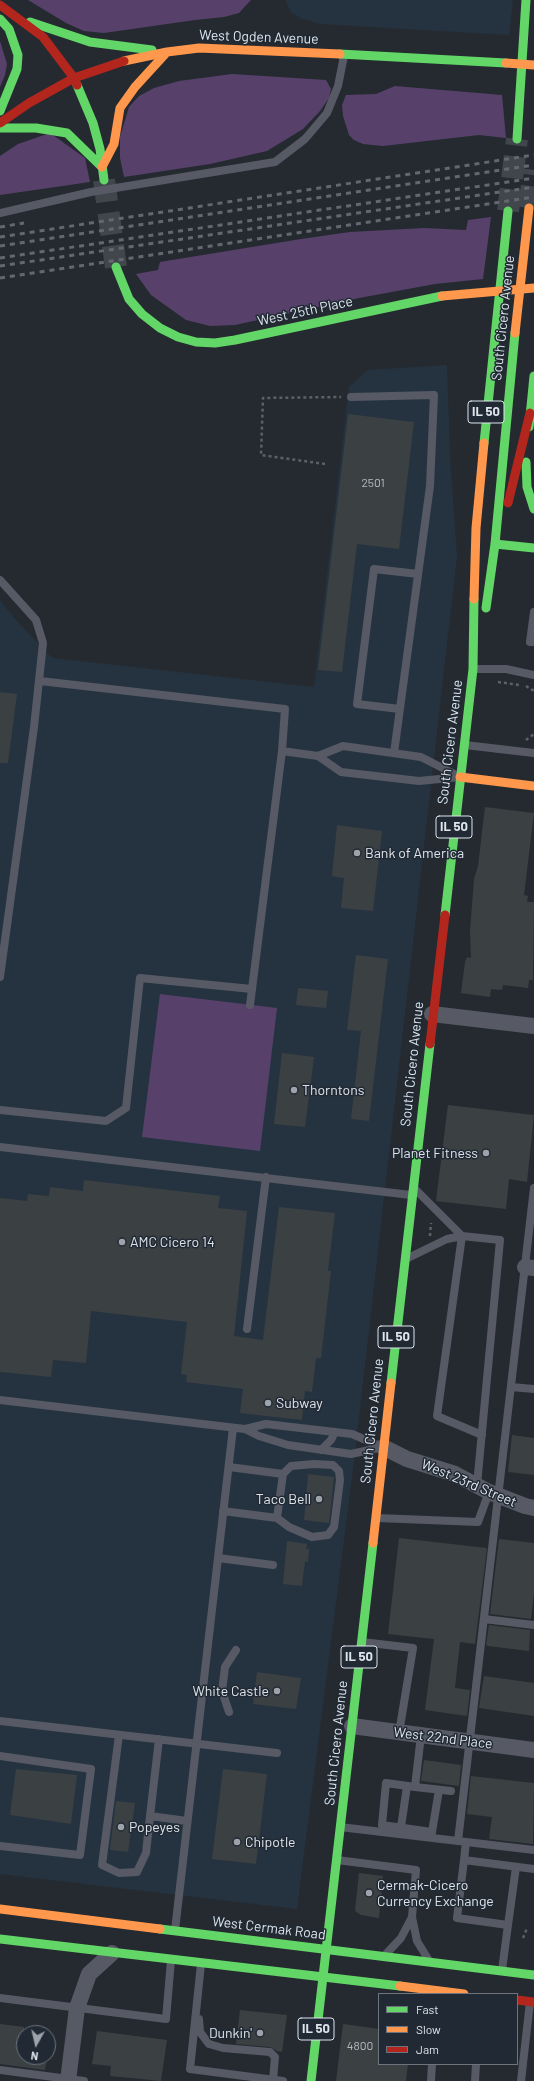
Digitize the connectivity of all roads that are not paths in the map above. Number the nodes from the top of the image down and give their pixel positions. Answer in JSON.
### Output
{"nodes":[{"id":1,"x":526,"y":0,"type":"edge"},
{"id":2,"x":0,"y":5,"type":"edge"},
{"id":3,"x":20,"y":18,"type":"junction"},
{"id":4,"x":0,"y":19,"type":"edge"},
{"id":5,"x":167,"y":52,"type":"junction"},
{"id":6,"x":344,"y":54,"type":"junction"},
{"id":7,"x":534,"y":64,"type":"edge"},
{"id":8,"x":74,"y":78,"type":"junction"},
{"id":9,"x":0,"y":111,"type":"edge"},
{"id":10,"x":0,"y":123,"type":"edge"},
{"id":11,"x":0,"y":128,"type":"edge"},
{"id":12,"x":517,"y":140,"type":"tunnel mouth"},
{"id":13,"x":102,"y":167,"type":"junction"},
{"id":14,"x":104,"y":180,"type":"tunnel mouth"},
{"id":15,"x":529,"y":208,"type":"tunnel mouth"},
{"id":16,"x":508,"y":211,"type":"tunnel mouth"},
{"id":17,"x":0,"y":213,"type":"edge"},
{"id":18,"x":116,"y":267,"type":"tunnel mouth"},
{"id":19,"x":534,"y":288,"type":"edge"},
{"id":20,"x":534,"y":376,"type":"edge"},
{"id":21,"x":351,"y":396,"type":"road end"},
{"id":22,"x":530,"y":413,"type":"junction"},
{"id":23,"x":534,"y":509,"type":"edge"},
{"id":24,"x":495,"y":544,"type":"junction"},
{"id":25,"x":534,"y":548,"type":"edge"},
{"id":26,"x":418,"y":574,"type":"junction"},
{"id":27,"x":0,"y":580,"type":"edge"},
{"id":28,"x":534,"y":612,"type":"edge"},
{"id":29,"x":534,"y":642,"type":"edge"},
{"id":30,"x":473,"y":669,"type":"junction"},
{"id":31,"x":534,"y":676,"type":"edge"},
{"id":32,"x":40,"y":681,"type":"junction"},
{"id":33,"x":400,"y":709,"type":"junction"},
{"id":34,"x":463,"y":744,"type":"junction"},
{"id":35,"x":282,"y":751,"type":"junction"},
{"id":36,"x":394,"y":753,"type":"junction"},
{"id":37,"x":534,"y":753,"type":"edge"},
{"id":38,"x":318,"y":756,"type":"junction"},
{"id":39,"x":460,"y":777,"type":"junction"},
{"id":40,"x":534,"y":786,"type":"edge"},
{"id":41,"x":0,"y":977,"type":"edge"},
{"id":42,"x":252,"y":989,"type":"junction"},
{"id":43,"x":250,"y":1005,"type":"dead end"},
{"id":44,"x":432,"y":1014,"type":"junction"},
{"id":45,"x":534,"y":1026,"type":"edge"},
{"id":46,"x":0,"y":1110,"type":"edge"},
{"id":47,"x":0,"y":1147,"type":"edge"},
{"id":48,"x":266,"y":1177,"type":"junction"},
{"id":49,"x":413,"y":1186,"type":"junction"},
{"id":50,"x":534,"y":1188,"type":"edge"},
{"id":51,"x":412,"y":1195,"type":"junction"},
{"id":52,"x":462,"y":1236,"type":"junction"},
{"id":53,"x":404,"y":1260,"type":"junction"},
{"id":54,"x":529,"y":1268,"type":"edge"},
{"id":55,"x":247,"y":1329,"type":"dead end"},
{"id":56,"x":511,"y":1387,"type":"junction"},
{"id":57,"x":534,"y":1390,"type":"edge"},
{"id":58,"x":0,"y":1400,"type":"edge"},
{"id":59,"x":233,"y":1428,"type":"junction"},
{"id":60,"x":245,"y":1429,"type":"junction"},
{"id":61,"x":335,"y":1432,"type":"junction"},
{"id":62,"x":482,"y":1435,"type":"junction"},
{"id":63,"x":383,"y":1447,"type":"junction"},
{"id":64,"x":321,"y":1450,"type":"junction"},
{"id":65,"x":229,"y":1467,"type":"junction"},
{"id":66,"x":283,"y":1474,"type":"junction"},
{"id":67,"x":488,"y":1491,"type":"junction"},
{"id":68,"x":534,"y":1508,"type":"edge"},
{"id":69,"x":223,"y":1511,"type":"junction"},
{"id":70,"x":277,"y":1518,"type":"junction"},
{"id":71,"x":375,"y":1518,"type":"junction"},
{"id":72,"x":218,"y":1558,"type":"junction"},
{"id":73,"x":273,"y":1565,"type":"dead end"},
{"id":74,"x":484,"y":1619,"type":"junction"},
{"id":75,"x":534,"y":1625,"type":"edge"},
{"id":76,"x":361,"y":1642,"type":"junction"},
{"id":77,"x":236,"y":1650,"type":"dead end"},
{"id":78,"x":229,"y":1712,"type":"dead end"},
{"id":79,"x":0,"y":1721,"type":"edge"},
{"id":80,"x":352,"y":1726,"type":"junction"},
{"id":81,"x":399,"y":1733,"type":"junction"},
{"id":82,"x":120,"y":1735,"type":"junction"},
{"id":83,"x":421,"y":1735,"type":"junction"},
{"id":84,"x":159,"y":1740,"type":"junction"},
{"id":85,"x":470,"y":1742,"type":"junction"},
{"id":86,"x":196,"y":1744,"type":"junction"},
{"id":87,"x":534,"y":1750,"type":"edge"},
{"id":88,"x":277,"y":1753,"type":"dead end"},
{"id":89,"x":0,"y":1756,"type":"edge"},
{"id":90,"x":411,"y":1786,"type":"junction"},
{"id":91,"x":439,"y":1790,"type":"junction"},
{"id":92,"x":451,"y":1792,"type":"dead end"},
{"id":93,"x":150,"y":1816,"type":"junction"},
{"id":94,"x":187,"y":1821,"type":"junction"},
{"id":95,"x":340,"y":1826,"type":"junction"},
{"id":96,"x":401,"y":1827,"type":"junction"},
{"id":97,"x":462,"y":1842,"type":"junction"},
{"id":98,"x":0,"y":1846,"type":"edge"},
{"id":99,"x":534,"y":1850,"type":"edge"},
{"id":100,"x":336,"y":1860,"type":"junction"},
{"id":101,"x":464,"y":1860,"type":"junction"},
{"id":102,"x":516,"y":1866,"type":"junction"},
{"id":103,"x":534,"y":1869,"type":"edge"},
{"id":104,"x":0,"y":1909,"type":"edge"},
{"id":105,"x":412,"y":1918,"type":"junction"},
{"id":106,"x":508,"y":1926,"type":"junction"},
{"id":107,"x":175,"y":1930,"type":"junction"},
{"id":108,"x":0,"y":1939,"type":"edge"},
{"id":109,"x":325,"y":1949,"type":"junction"},
{"id":110,"x":112,"y":1953,"type":"junction"},
{"id":111,"x":384,"y":1956,"type":"junction"},
{"id":112,"x":171,"y":1960,"type":"junction"},
{"id":113,"x":430,"y":1962,"type":"junction"},
{"id":114,"x":201,"y":1963,"type":"junction"},
{"id":115,"x":502,"y":1971,"type":"junction"},
{"id":116,"x":534,"y":1975,"type":"edge"},
{"id":117,"x":322,"y":1978,"type":"junction"},
{"id":118,"x":440,"y":1992,"type":"edge"},
{"id":119,"x":452,"y":1993,"type":"edge"},
{"id":120,"x":0,"y":1998,"type":"edge"},
{"id":121,"x":518,"y":2000,"type":"edge"},
{"id":122,"x":197,"y":2001,"type":"junction"},
{"id":123,"x":532,"y":2002,"type":"edge"},
{"id":124,"x":77,"y":2008,"type":"junction"},
{"id":125,"x":432,"y":2065,"type":"edge"},
{"id":126,"x":476,"y":2065,"type":"edge"},
{"id":127,"x":0,"y":2070,"type":"edge"},
{"id":128,"x":68,"y":2080,"type":"edge"},
{"id":129,"x":273,"y":2080,"type":"junction"},
{"id":130,"x":84,"y":2081,"type":"edge"},
{"id":131,"x":283,"y":2081,"type":"edge"},
{"id":132,"x":310,"y":2081,"type":"edge"},
{"id":133,"x":431,"y":2081,"type":"edge"},
{"id":134,"x":475,"y":2081,"type":"edge"},
{"id":135,"x":521,"y":2081,"type":"edge"}],
"edges":[{"from":1,"to":12,"type":"main road"},
{"from":2,"to":3,"type":"main road"},
{"from":3,"to":5,"type":"main road"},
{"from":3,"to":8,"type":"main road"},
{"from":4,"to":9,"type":"main road"},
{"from":5,"to":6,"type":"main road","name":"West Ogden Avenue"},
{"from":5,"to":8,"type":"main road","name":"West Ogden Avenue"},
{"from":5,"to":13,"type":"main road"},
{"from":6,"to":7,"type":"main road","name":"West Ogden Avenue","bridge":true},
{"from":6,"to":17,"type":"lane"},
{"from":8,"to":10,"type":"main road","name":"West Ogden Avenue"},
{"from":8,"to":13,"type":"main road"},
{"from":11,"to":13,"type":"main road"},
{"from":13,"to":14,"type":"main road"},
{"from":15,"to":24,"type":"main road","name":"South Cicero Avenue","number":"IL 50"},
{"from":16,"to":30,"type":"main road","name":"South Cicero Avenue","number":"IL 50"},
{"from":18,"to":19,"type":"main road","name":"West 25th Place","bridge":true},
{"from":20,"to":22,"type":"main road"},
{"from":21,"to":26,"type":"lane"},
{"from":22,"to":23,"type":"main road"},
{"from":22,"to":24,"type":"main road"},
{"from":24,"to":25,"type":"main road"},
{"from":24,"to":30,"type":"main road","name":"South Cicero Avenue","number":"IL 50"},
{"from":26,"to":33,"type":"lane"},
{"from":26,"to":33,"type":"lane"},
{"from":27,"to":32,"type":"lane"},
{"from":28,"to":29,"type":"lane"},
{"from":30,"to":31,"type":"lane"},
{"from":30,"to":34,"type":"main road","name":"South Cicero Avenue","number":"IL 50"},
{"from":32,"to":35,"type":"lane"},
{"from":32,"to":41,"type":"lane"},
{"from":33,"to":36,"type":"lane"},
{"from":34,"to":37,"type":"lane"},
{"from":34,"to":39,"type":"main road","name":"South Cicero Avenue","number":"IL 50"},
{"from":35,"to":38,"type":"lane"},
{"from":35,"to":42,"type":"lane"},
{"from":36,"to":38,"type":"lane"},
{"from":36,"to":39,"type":"lane"},
{"from":38,"to":39,"type":"lane"},
{"from":39,"to":40,"type":"main road"},
{"from":39,"to":44,"type":"main road","name":"South Cicero Avenue","number":"IL 50"},
{"from":42,"to":43,"type":"lane"},
{"from":42,"to":46,"type":"lane"},
{"from":44,"to":45,"type":"street"},
{"from":44,"to":49,"type":"main road","name":"South Cicero Avenue","number":"IL 50"},
{"from":47,"to":48,"type":"lane"},
{"from":48,"to":51,"type":"lane"},
{"from":48,"to":55,"type":"lane"},
{"from":49,"to":51,"type":"main road","name":"South Cicero Avenue","number":"IL 50"},
{"from":49,"to":52,"type":"lane"},
{"from":50,"to":54,"type":"lane"},
{"from":51,"to":53,"type":"main road","name":"South Cicero Avenue","number":"IL 50"},
{"from":52,"to":53,"type":"lane"},
{"from":52,"to":62,"type":"lane"},
{"from":52,"to":62,"type":"lane"},
{"from":53,"to":63,"type":"main road","name":"South Cicero Avenue","number":"IL 50"},
{"from":54,"to":56,"type":"lane"},
{"from":56,"to":57,"type":"lane"},
{"from":56,"to":67,"type":"lane"},
{"from":58,"to":59,"type":"lane"},
{"from":59,"to":60,"type":"lane"},
{"from":59,"to":65,"type":"lane"},
{"from":60,"to":61,"type":"lane"},
{"from":60,"to":64,"type":"lane"},
{"from":61,"to":63,"type":"lane"},
{"from":61,"to":64,"type":"lane"},
{"from":62,"to":67,"type":"lane"},
{"from":63,"to":64,"type":"lane"},
{"from":63,"to":67,"type":"street","name":"West 23rd Street"},
{"from":63,"to":71,"type":"main road","name":"South Cicero Avenue","number":"IL 50"},
{"from":65,"to":66,"type":"lane"},
{"from":65,"to":69,"type":"lane"},
{"from":66,"to":70,"type":"lane"},
{"from":66,"to":70,"type":"lane"},
{"from":67,"to":68,"type":"street","name":"West 23rd Street"},
{"from":67,"to":71,"type":"lane"},
{"from":67,"to":74,"type":"lane"},
{"from":69,"to":70,"type":"lane"},
{"from":69,"to":72,"type":"lane"},
{"from":71,"to":76,"type":"main road","name":"South Cicero Avenue","number":"IL 50"},
{"from":72,"to":73,"type":"lane"},
{"from":72,"to":86,"type":"lane"},
{"from":74,"to":75,"type":"lane"},
{"from":74,"to":85,"type":"lane"},
{"from":76,"to":80,"type":"main road","name":"South Cicero Avenue","number":"IL 50"},
{"from":76,"to":81,"type":"lane"},
{"from":77,"to":78,"type":"lane"},
{"from":79,"to":82,"type":"lane"},
{"from":80,"to":81,"type":"street","name":"West 22nd Place"},
{"from":80,"to":95,"type":"main road","name":"South Cicero Avenue","number":"IL 50"},
{"from":81,"to":83,"type":"street","name":"West 22nd Place"},
{"from":82,"to":84,"type":"lane"},
{"from":82,"to":93,"type":"lane"},
{"from":83,"to":85,"type":"street","name":"West 22nd Place"},
{"from":83,"to":90,"type":"lane"},
{"from":84,"to":86,"type":"lane"},
{"from":84,"to":93,"type":"lane"},
{"from":85,"to":87,"type":"street","name":"West 22nd Place"},
{"from":85,"to":97,"type":"lane"},
{"from":86,"to":88,"type":"lane"},
{"from":86,"to":94,"type":"lane"},
{"from":89,"to":98,"type":"lane"},
{"from":90,"to":91,"type":"lane"},
{"from":90,"to":96,"type":"lane"},
{"from":90,"to":96,"type":"lane"},
{"from":91,"to":92,"type":"lane"},
{"from":91,"to":96,"type":"lane"},
{"from":93,"to":94,"type":"lane"},
{"from":94,"to":107,"type":"lane"},
{"from":95,"to":97,"type":"lane"},
{"from":95,"to":100,"type":"main road","name":"South Cicero Avenue","number":"IL 50"},
{"from":97,"to":99,"type":"lane"},
{"from":97,"to":101,"type":"lane"},
{"from":100,"to":105,"type":"lane"},
{"from":100,"to":109,"type":"main road","name":"South Cicero Avenue","number":"IL 50"},
{"from":101,"to":102,"type":"lane"},
{"from":101,"to":106,"type":"lane"},
{"from":102,"to":103,"type":"lane"},
{"from":102,"to":106,"type":"lane"},
{"from":104,"to":107,"type":"main road","name":"West Cermak Road"},
{"from":105,"to":111,"type":"lane"},
{"from":105,"to":113,"type":"lane"},
{"from":106,"to":115,"type":"lane"},
{"from":107,"to":109,"type":"main road","name":"West Cermak Road"},
{"from":108,"to":110,"type":"main road"},
{"from":109,"to":111,"type":"main road","name":"West Cermak Road"},
{"from":109,"to":117,"type":"main road","name":"South Cicero Avenue","number":"IL 50"},
{"from":110,"to":112,"type":"main road"},
{"from":110,"to":124,"type":"street"},
{"from":111,"to":113,"type":"main road","name":"West Cermak Road"},
{"from":112,"to":114,"type":"main road"},
{"from":112,"to":124,"type":"lane"},
{"from":113,"to":115,"type":"main road","name":"West Cermak Road"},
{"from":114,"to":117,"type":"main road"},
{"from":114,"to":122,"type":"lane"},
{"from":115,"to":116,"type":"main road","name":"West Cermak Road"},
{"from":117,"to":118,"type":"main road"},
{"from":117,"to":132,"type":"main road","name":"South Cicero Avenue","number":"IL 50"},
{"from":118,"to":119,"type":"main road"},
{"from":120,"to":124,"type":"lane"},
{"from":121,"to":123,"type":"main road"},
{"from":122,"to":129,"type":"lane"},
{"from":122,"to":129,"type":"lane"},
{"from":123,"to":135,"type":"lane"},
{"from":124,"to":128,"type":"street"},
{"from":125,"to":133,"type":"lane"},
{"from":126,"to":134,"type":"lane"},
{"from":127,"to":128,"type":"lane"},
{"from":128,"to":130,"type":"lane"},
{"from":129,"to":131,"type":"lane"}]}
